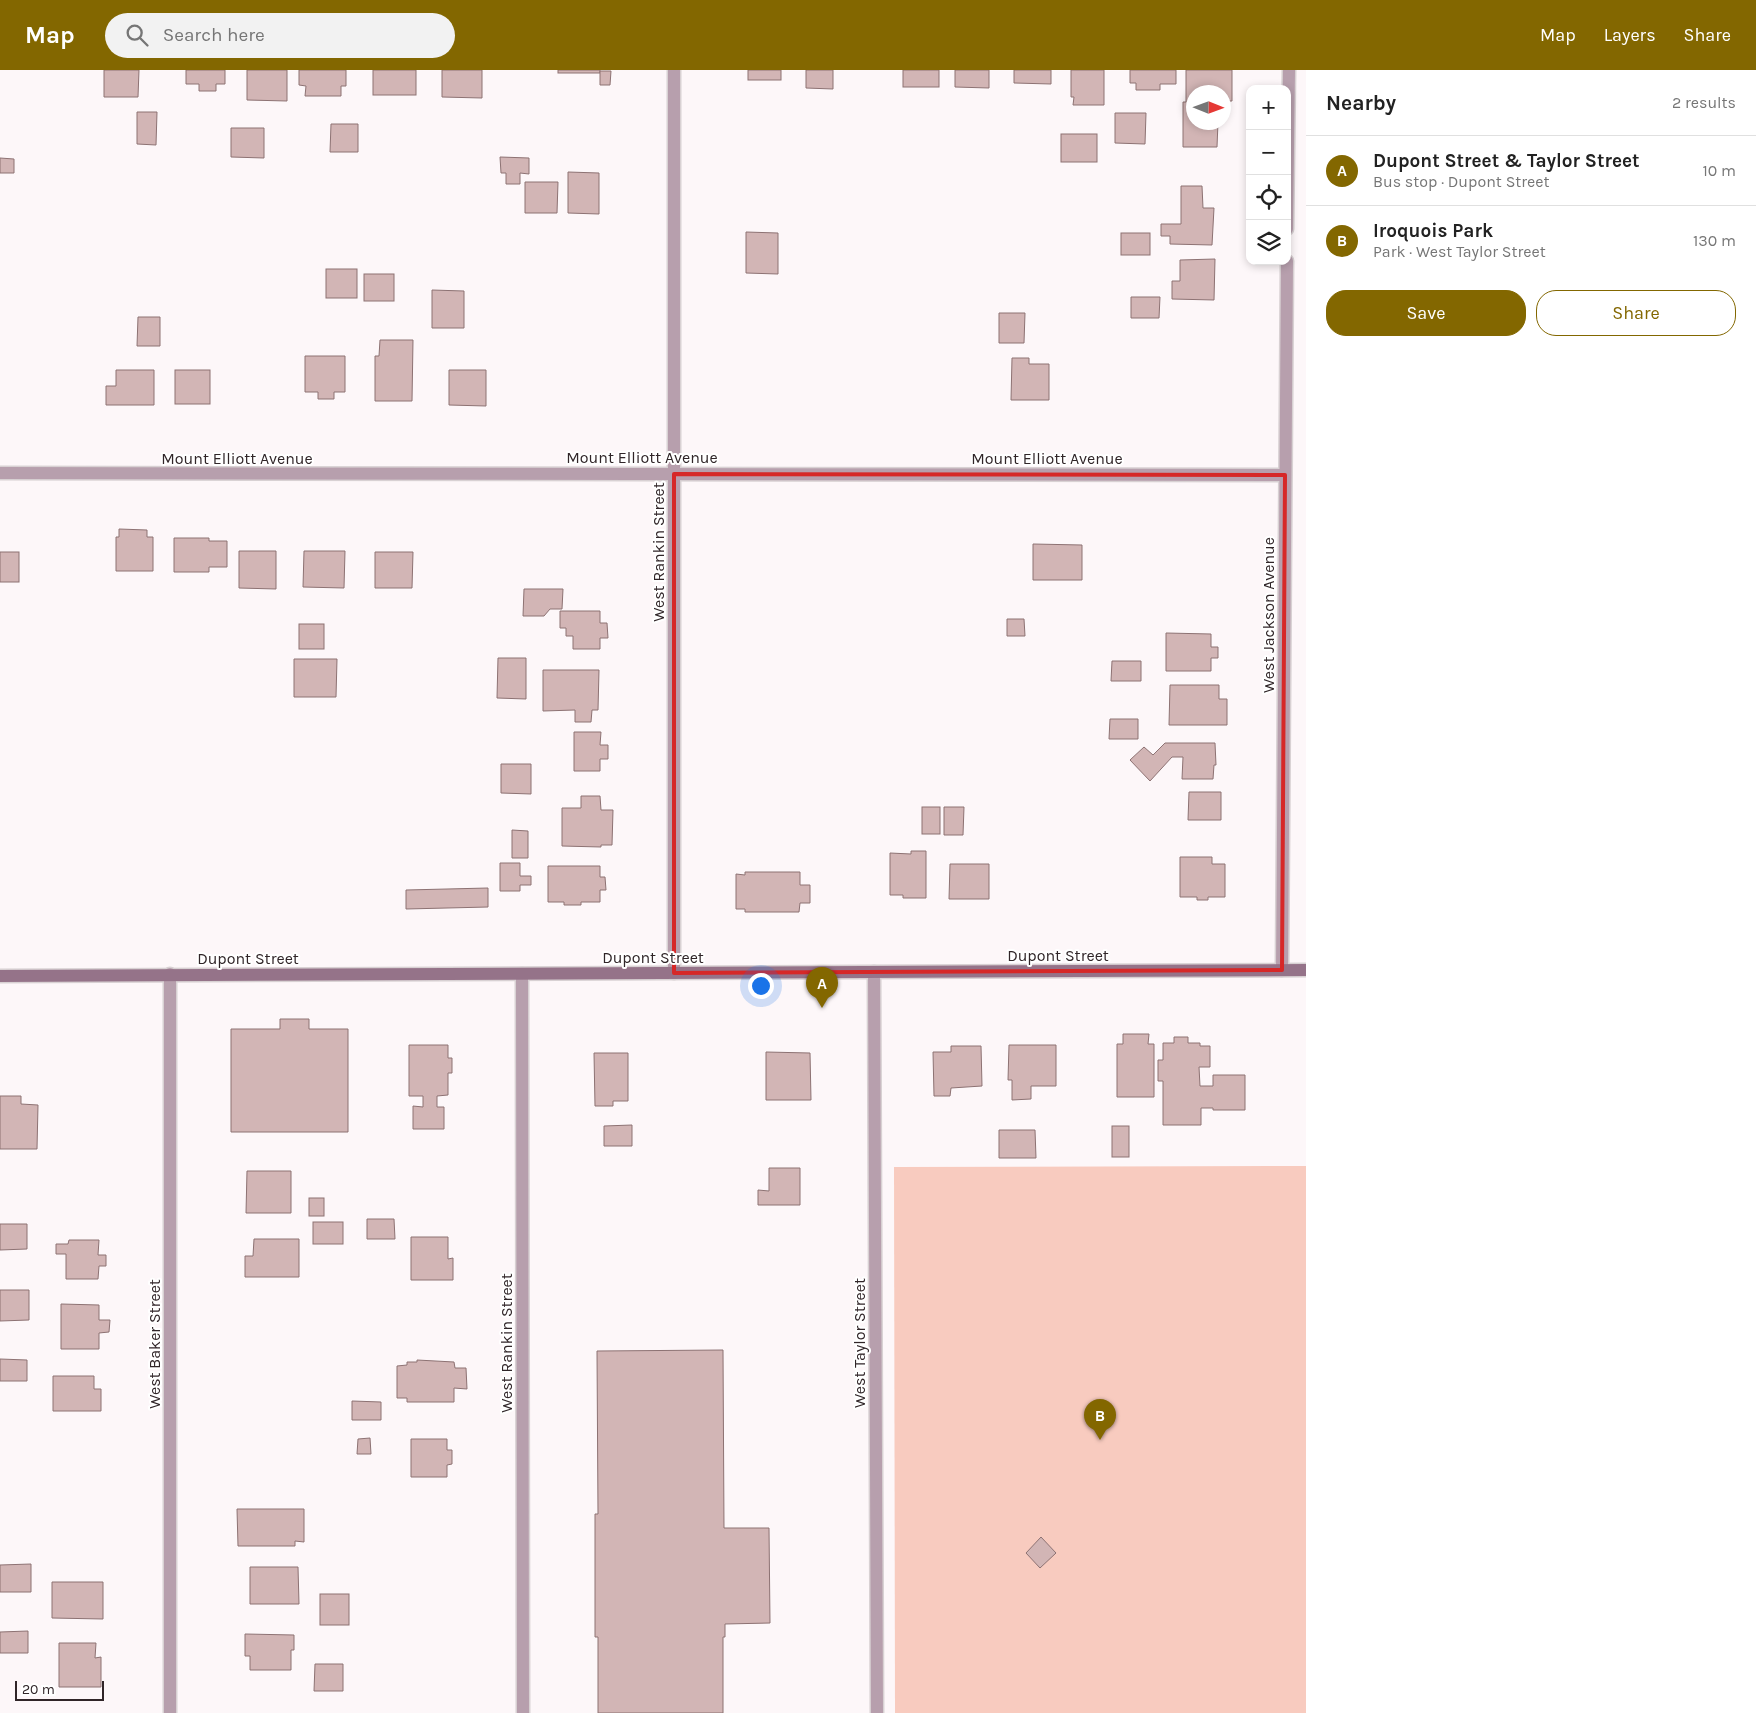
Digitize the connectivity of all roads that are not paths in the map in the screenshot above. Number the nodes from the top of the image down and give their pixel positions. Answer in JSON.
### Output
{"nodes":[{"id":1,"x":674,"y":70,"type":"edge"},
{"id":2,"x":1288,"y":70,"type":"edge"},
{"id":3,"x":1287,"y":220,"type":"edge"},
{"id":4,"x":1287,"y":265,"type":"edge"},
{"id":5,"x":0,"y":473,"type":"edge"},
{"id":6,"x":674,"y":474,"type":"junction"},
{"id":7,"x":1285,"y":475,"type":"junction"},
{"id":8,"x":1282,"y":970,"type":"junction"},
{"id":9,"x":1306,"y":970,"type":"edge"},
{"id":10,"x":874,"y":972,"type":"junction"},
{"id":11,"x":674,"y":973,"type":"junction"},
{"id":12,"x":170,"y":974,"type":"junction"},
{"id":13,"x":522,"y":974,"type":"junction"},
{"id":14,"x":0,"y":976,"type":"edge"},
{"id":15,"x":170,"y":1713,"type":"edge"},
{"id":16,"x":523,"y":1713,"type":"edge"},
{"id":17,"x":877,"y":1713,"type":"edge"}],
"edges":[{"from":1,"to":6,"type":"street","name":"West Rankin Street"},
{"from":2,"to":3,"type":"street"},
{"from":4,"to":7,"type":"street","name":"West Jackson Avenue"},
{"from":5,"to":6,"type":"street","name":"Mount Elliott Avenue"},
{"from":6,"to":7,"type":"street","name":"Mount Elliott Avenue"},
{"from":6,"to":11,"type":"street","name":"West Rankin Street"},
{"from":7,"to":8,"type":"street","name":"West Jackson Avenue"},
{"from":8,"to":9,"type":"street","name":"Dupont Street"},
{"from":8,"to":10,"type":"street","name":"Dupont Street"},
{"from":10,"to":11,"type":"street","name":"Dupont Street"},
{"from":10,"to":17,"type":"street","name":"West Taylor Street"},
{"from":11,"to":13,"type":"street","name":"Dupont Street"},
{"from":12,"to":13,"type":"street","name":"Dupont Street"},
{"from":12,"to":14,"type":"street","name":"Dupont Street"},
{"from":12,"to":15,"type":"street","name":"West Baker Street"},
{"from":13,"to":16,"type":"street","name":"West Rankin Street"}]}
